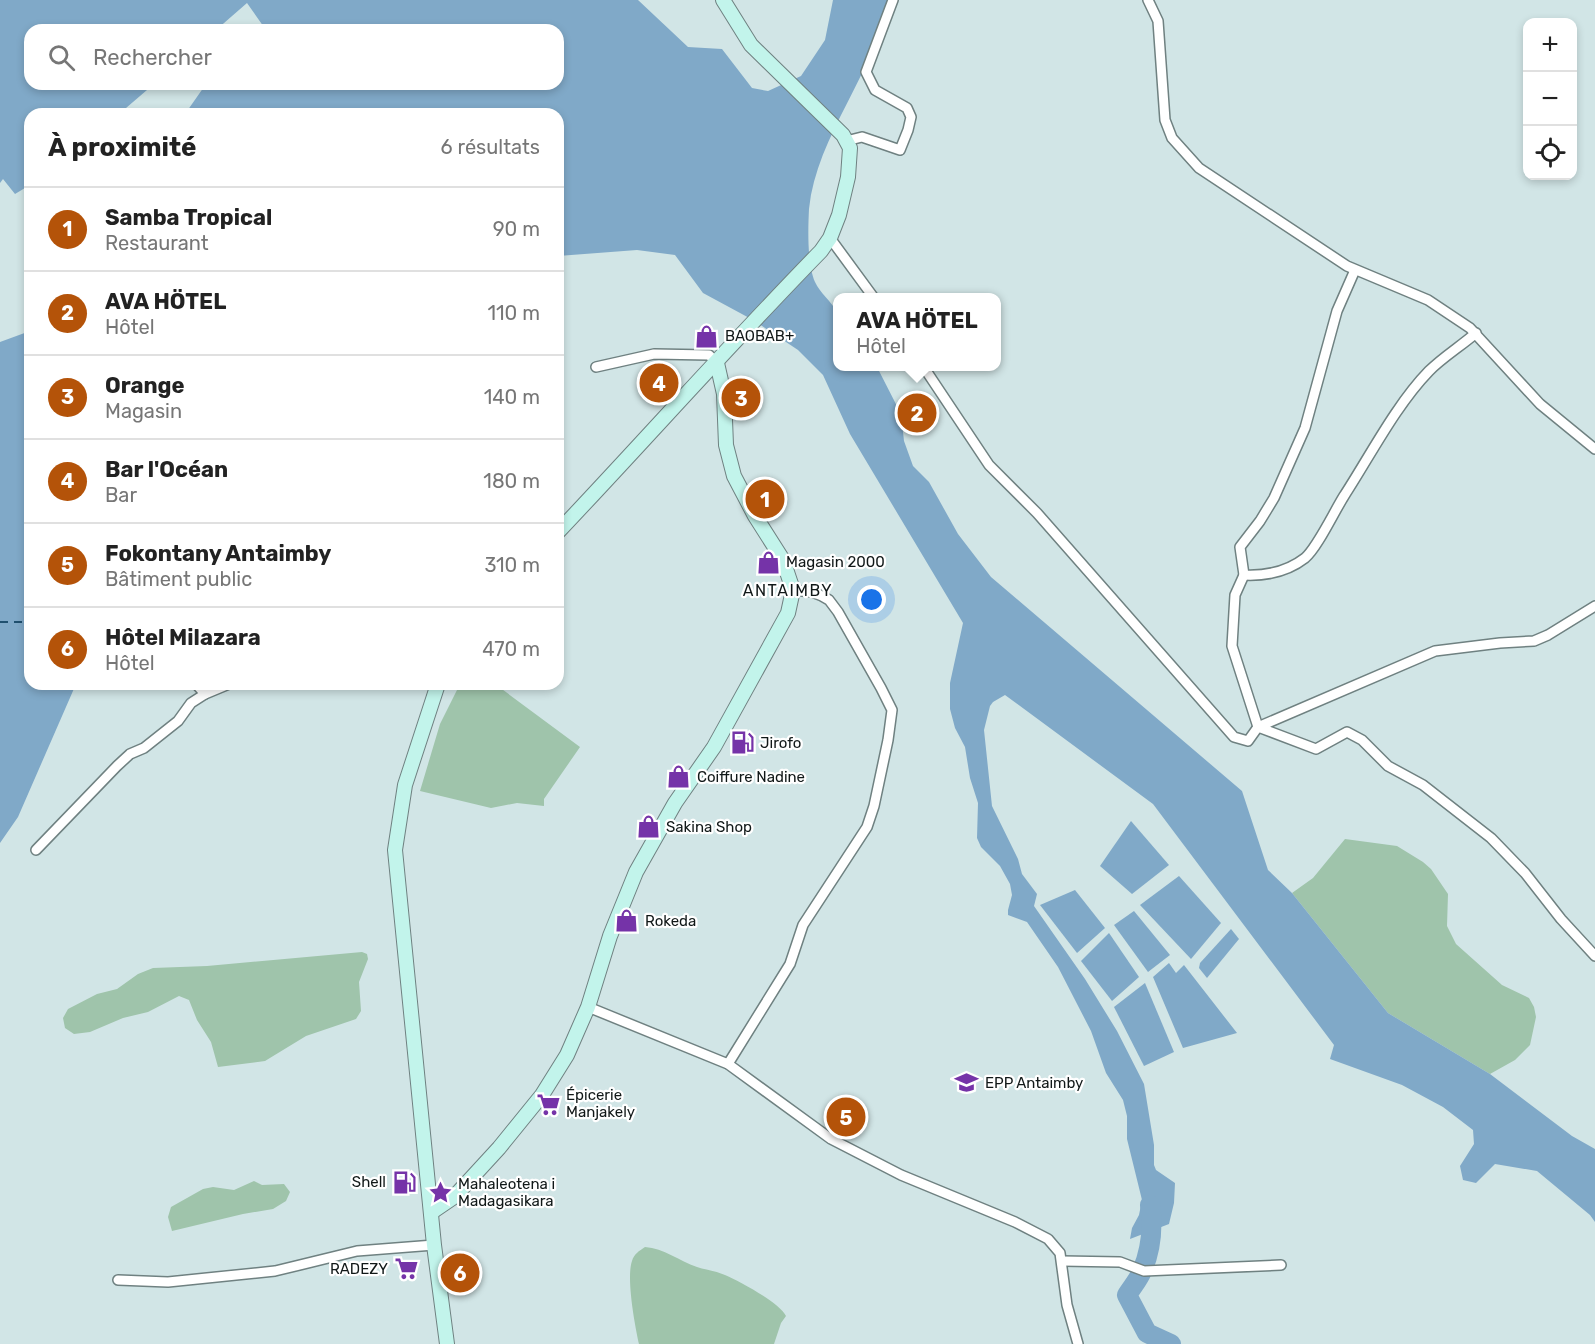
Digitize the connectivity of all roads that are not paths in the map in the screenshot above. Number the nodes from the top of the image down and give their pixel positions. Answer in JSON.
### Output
{"nodes":[{"id":1,"x":723,"y":0,"type":"edge"},
{"id":2,"x":892,"y":0,"type":"edge"},
{"id":3,"x":1148,"y":0,"type":"edge"},
{"id":4,"x":845,"y":138,"type":"junction"},
{"id":5,"x":830,"y":238,"type":"junction"},
{"id":6,"x":1354,"y":270,"type":"junction"},
{"id":7,"x":870,"y":293,"type":"edge"},
{"id":8,"x":1476,"y":333,"type":"junction"},
{"id":9,"x":717,"y":363,"type":"junction"},
{"id":10,"x":596,"y":367,"type":"dead end"},
{"id":11,"x":926,"y":371,"type":"edge"},
{"id":12,"x":1595,"y":449,"type":"edge"},
{"id":13,"x":564,"y":526,"type":"edge"},
{"id":14,"x":1244,"y":575,"type":"junction"},
{"id":15,"x":793,"y":590,"type":"junction"},
{"id":16,"x":1595,"y":606,"type":"edge"},
{"id":17,"x":201,"y":690,"type":"edge"},
{"id":18,"x":215,"y":690,"type":"edge"},
{"id":19,"x":436,"y":690,"type":"edge"},
{"id":20,"x":205,"y":694,"type":"junction"},
{"id":21,"x":1258,"y":727,"type":"junction"},
{"id":22,"x":36,"y":850,"type":"dead end"},
{"id":23,"x":1595,"y":956,"type":"edge"},
{"id":24,"x":588,"y":1007,"type":"junction"},
{"id":25,"x":728,"y":1065,"type":"junction"},
{"id":26,"x":432,"y":1212,"type":"junction"},
{"id":27,"x":434,"y":1245,"type":"junction"},
{"id":28,"x":1062,"y":1261,"type":"junction"},
{"id":29,"x":1281,"y":1265,"type":"dead end"},
{"id":30,"x":118,"y":1280,"type":"dead end"},
{"id":31,"x":447,"y":1344,"type":"edge"},
{"id":32,"x":1078,"y":1344,"type":"edge"}],
"edges":[{"from":1,"to":4,"type":"main road"},
{"from":2,"to":4,"type":"street"},
{"from":3,"to":6,"type":"street"},
{"from":4,"to":5,"type":"main road"},
{"from":5,"to":7,"type":"street"},
{"from":5,"to":9,"type":"main road"},
{"from":6,"to":8,"type":"street"},
{"from":6,"to":14,"type":"street"},
{"from":8,"to":12,"type":"street"},
{"from":8,"to":14,"type":"street"},
{"from":9,"to":10,"type":"street"},
{"from":9,"to":13,"type":"main road"},
{"from":9,"to":15,"type":"main road"},
{"from":11,"to":21,"type":"street"},
{"from":14,"to":21,"type":"street"},
{"from":15,"to":24,"type":"main road"},
{"from":15,"to":25,"type":"street"},
{"from":16,"to":21,"type":"street"},
{"from":17,"to":20,"type":"street"},
{"from":18,"to":20,"type":"street"},
{"from":19,"to":26,"type":"main road"},
{"from":20,"to":22,"type":"street"},
{"from":21,"to":23,"type":"street"},
{"from":24,"to":25,"type":"street"},
{"from":24,"to":26,"type":"main road"},
{"from":25,"to":28,"type":"street"},
{"from":26,"to":27,"type":"main road"},
{"from":27,"to":30,"type":"street"},
{"from":27,"to":31,"type":"main road"},
{"from":28,"to":29,"type":"street"},
{"from":28,"to":32,"type":"street"}]}
